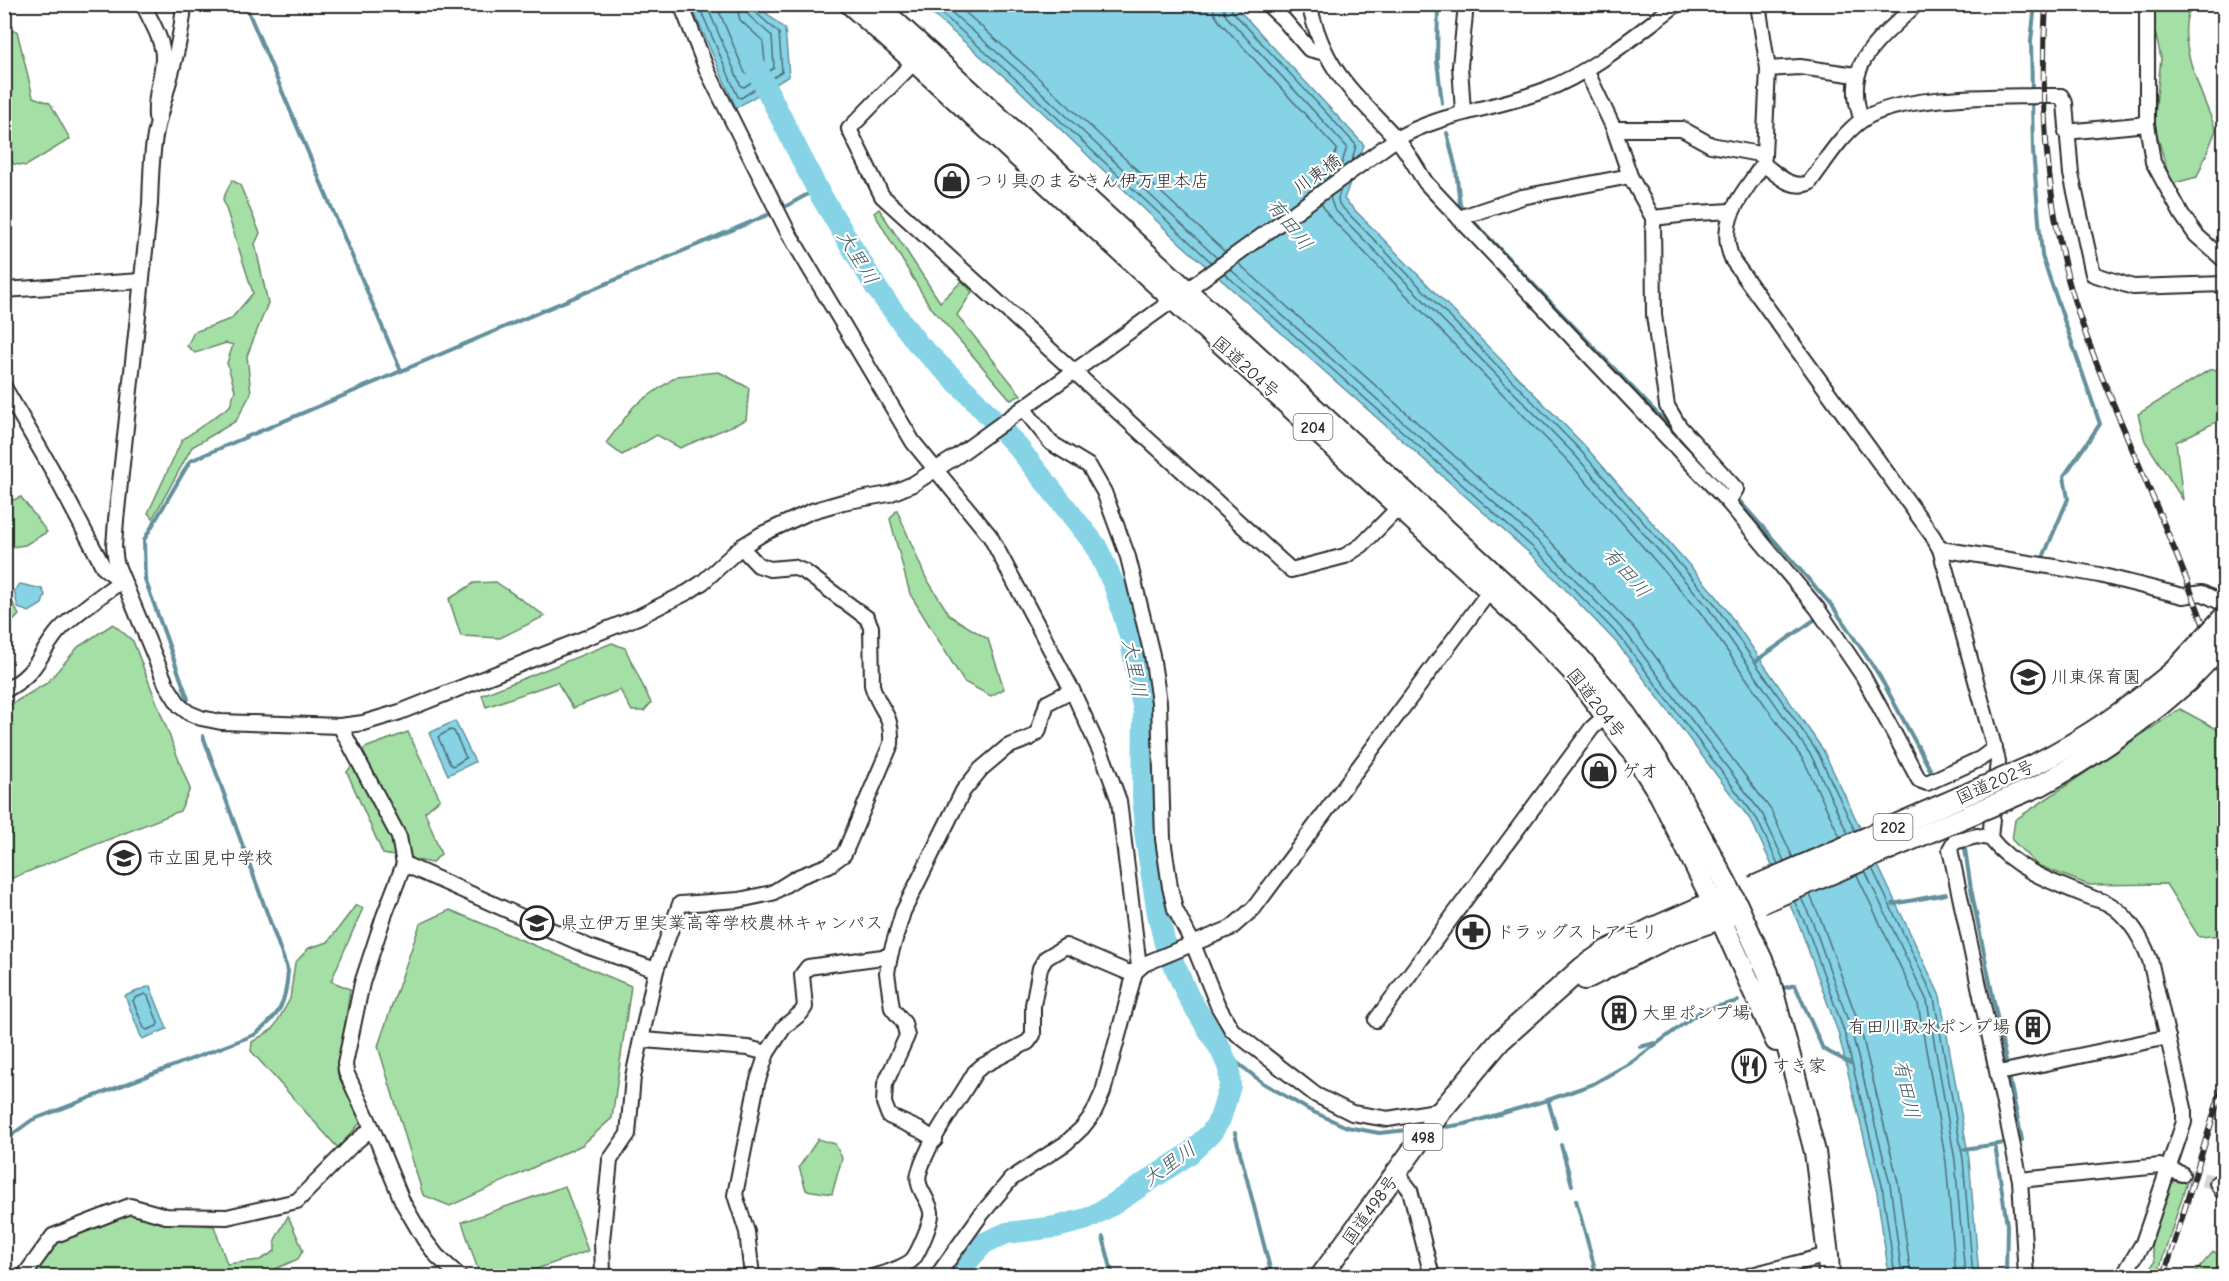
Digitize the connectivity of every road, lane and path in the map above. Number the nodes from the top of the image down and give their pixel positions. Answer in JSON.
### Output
{"nodes":[{"id":1,"x":143,"y":4,"type":"edge"},
{"id":2,"x":184,"y":4,"type":"edge"},
{"id":3,"x":681,"y":4,"type":"edge"},
{"id":4,"x":850,"y":4,"type":"edge"},
{"id":5,"x":876,"y":4,"type":"edge"},
{"id":6,"x":1267,"y":4,"type":"edge"},
{"id":7,"x":1309,"y":4,"type":"edge"},
{"id":8,"x":1466,"y":4,"type":"edge"},
{"id":9,"x":1758,"y":4,"type":"edge"},
{"id":10,"x":1916,"y":4,"type":"edge"},
{"id":11,"x":2147,"y":4,"type":"edge"},
{"id":12,"x":1668,"y":7,"type":"edge"},
{"id":13,"x":1325,"y":53,"type":"junction"},
{"id":14,"x":920,"y":56,"type":"junction"},
{"id":15,"x":1767,"y":69,"type":"junction"},
{"id":16,"x":1586,"y":70,"type":"junction"},
{"id":17,"x":1856,"y":75,"type":"junction"},
{"id":18,"x":1463,"y":112,"type":"junction"},
{"id":19,"x":1862,"y":120,"type":"junction"},
{"id":20,"x":2147,"y":124,"type":"junction"},
{"id":21,"x":156,"y":128,"type":"junction"},
{"id":22,"x":1614,"y":129,"type":"junction"},
{"id":23,"x":2066,"y":132,"type":"junction"},
{"id":24,"x":1392,"y":142,"type":"junction"},
{"id":25,"x":1763,"y":159,"type":"junction"},
{"id":26,"x":1630,"y":176,"type":"junction"},
{"id":27,"x":1731,"y":211,"type":"junction"},
{"id":28,"x":1466,"y":216,"type":"junction"},
{"id":29,"x":1653,"y":218,"type":"junction"},
{"id":30,"x":2224,"y":260,"type":"edge"},
{"id":31,"x":141,"y":281,"type":"junction"},
{"id":32,"x":2224,"y":284,"type":"edge"},
{"id":33,"x":4,"y":290,"type":"edge"},
{"id":34,"x":1180,"y":295,"type":"junction"},
{"id":35,"x":1075,"y":371,"type":"junction"},
{"id":36,"x":4,"y":387,"type":"edge"},
{"id":37,"x":1666,"y":406,"type":"junction"},
{"id":38,"x":1019,"y":411,"type":"junction"},
{"id":39,"x":1646,"y":416,"type":"junction"},
{"id":40,"x":936,"y":471,"type":"junction"},
{"id":41,"x":1404,"y":502,"type":"junction"},
{"id":42,"x":1728,"y":502,"type":"junction"},
{"id":43,"x":741,"y":547,"type":"junction"},
{"id":44,"x":1940,"y":549,"type":"junction"},
{"id":45,"x":122,"y":581,"type":"junction"},
{"id":46,"x":1494,"y":585,"type":"junction"},
{"id":47,"x":2224,"y":604,"type":"edge"},
{"id":48,"x":2224,"y":617,"type":"edge"},
{"id":49,"x":2224,"y":643,"type":"edge"},
{"id":50,"x":2180,"y":677,"type":"junction"},
{"id":51,"x":1072,"y":690,"type":"junction"},
{"id":52,"x":4,"y":692,"type":"edge"},
{"id":53,"x":1612,"y":710,"type":"junction"},
{"id":54,"x":340,"y":726,"type":"junction"},
{"id":55,"x":1995,"y":748,"type":"junction"},
{"id":56,"x":1990,"y":838,"type":"junction"},
{"id":57,"x":404,"y":864,"type":"junction"},
{"id":58,"x":1757,"y":895,"type":"junction"},
{"id":59,"x":1736,"y":903,"type":"junction"},
{"id":60,"x":1717,"y":910,"type":"junction"},
{"id":61,"x":1193,"y":945,"type":"junction"},
{"id":62,"x":890,"y":956,"type":"junction"},
{"id":63,"x":1139,"y":968,"type":"junction"},
{"id":64,"x":656,"y":970,"type":"junction"},
{"id":65,"x":1376,"y":1020,"type":"dead end"},
{"id":66,"x":2168,"y":1037,"type":"junction"},
{"id":67,"x":643,"y":1040,"type":"junction"},
{"id":68,"x":767,"y":1053,"type":"junction"},
{"id":69,"x":2006,"y":1071,"type":"junction"},
{"id":70,"x":1800,"y":1100,"type":"junction"},
{"id":71,"x":1442,"y":1110,"type":"junction"},
{"id":72,"x":372,"y":1128,"type":"junction"},
{"id":73,"x":935,"y":1140,"type":"junction"},
{"id":74,"x":2175,"y":1171,"type":"junction"},
{"id":75,"x":1397,"y":1173,"type":"junction"},
{"id":76,"x":2020,"y":1180,"type":"junction"},
{"id":77,"x":1828,"y":1255,"type":"junction"},
{"id":78,"x":24,"y":1276,"type":"edge"},
{"id":79,"x":459,"y":1276,"type":"edge"},
{"id":80,"x":603,"y":1276,"type":"edge"},
{"id":81,"x":752,"y":1276,"type":"edge"},
{"id":82,"x":817,"y":1276,"type":"edge"},
{"id":83,"x":831,"y":1276,"type":"edge"},
{"id":84,"x":875,"y":1276,"type":"edge"},
{"id":85,"x":937,"y":1276,"type":"edge"},
{"id":86,"x":1321,"y":1276,"type":"edge"},
{"id":87,"x":1432,"y":1276,"type":"edge"},
{"id":88,"x":1748,"y":1276,"type":"edge"},
{"id":89,"x":1829,"y":1276,"type":"edge"},
{"id":90,"x":2026,"y":1276,"type":"edge"},
{"id":91,"x":2123,"y":1276,"type":"edge"}],
"edges":[{"from":1,"to":21,"type":"street"},
{"from":2,"to":21,"type":"street"},
{"from":3,"to":40,"type":"street"},
{"from":4,"to":14,"type":"highway","name":"国道204号","number":"204"},
{"from":5,"to":14,"type":"highway","name":"国道204号","number":"204"},
{"from":6,"to":13,"type":"street"},
{"from":7,"to":13,"type":"street"},
{"from":8,"to":18,"type":"street"},
{"from":9,"to":15,"type":"street"},
{"from":10,"to":17,"type":"street"},
{"from":11,"to":20,"type":"street"},
{"from":12,"to":16,"type":"street","name":"川東橋"},
{"from":13,"to":24,"type":"street"},
{"from":14,"to":34,"type":"highway","name":"国道204号","number":"204"},
{"from":14,"to":35,"type":"street"},
{"from":15,"to":17,"type":"street"},
{"from":15,"to":25,"type":"street"},
{"from":16,"to":18,"type":"street","name":"川東橋"},
{"from":16,"to":22,"type":"street"},
{"from":17,"to":19,"type":"street"},
{"from":18,"to":24,"type":"street","name":"川東橋"},
{"from":19,"to":23,"type":"street"},
{"from":19,"to":25,"type":"street"},
{"from":20,"to":23,"type":"street"},
{"from":20,"to":30,"type":"street"},
{"from":21,"to":31,"type":"street","name":"川東橋"},
{"from":22,"to":25,"type":"street"},
{"from":22,"to":26,"type":"street"},
{"from":23,"to":32,"type":"street"},
{"from":24,"to":28,"type":"street"},
{"from":24,"to":34,"type":"street","name":"川東橋"},
{"from":25,"to":27,"type":"street"},
{"from":26,"to":28,"type":"street"},
{"from":26,"to":29,"type":"street"},
{"from":27,"to":29,"type":"street"},
{"from":27,"to":44,"type":"street"},
{"from":28,"to":39,"type":"street"},
{"from":29,"to":37,"type":"street"},
{"from":31,"to":33,"type":"street"},
{"from":31,"to":45,"type":"street","name":"川東橋"},
{"from":34,"to":35,"type":"street","name":"川東橋"},
{"from":34,"to":41,"type":"highway","name":"国道204号","number":"204"},
{"from":35,"to":38,"type":"street","name":"川東橋"},
{"from":35,"to":41,"type":"street"},
{"from":36,"to":45,"type":"street"},
{"from":37,"to":39,"type":"street"},
{"from":37,"to":42,"type":"street"},
{"from":38,"to":40,"type":"street","name":"川東橋"},
{"from":38,"to":61,"type":"street"},
{"from":39,"to":42,"type":"street"},
{"from":40,"to":43,"type":"street","name":"川東橋"},
{"from":40,"to":51,"type":"street"},
{"from":41,"to":46,"type":"highway","name":"国道204号","number":"204"},
{"from":42,"to":55,"type":"street"},
{"from":43,"to":54,"type":"street","name":"川東橋"},
{"from":43,"to":64,"type":"street"},
{"from":44,"to":47,"type":"street"},
{"from":44,"to":55,"type":"street"},
{"from":45,"to":52,"type":"street"},
{"from":45,"to":54,"type":"street","name":"川東橋"},
{"from":46,"to":53,"type":"highway","name":"国道204号","number":"204"},
{"from":46,"to":61,"type":"street"},
{"from":48,"to":50,"type":"highway","name":"国道202号","number":"202","bridge":true},
{"from":49,"to":50,"type":"highway","name":"国道202号","number":"202","bridge":true},
{"from":50,"to":58,"type":"highway","name":"国道202号","number":"202","bridge":true},
{"from":50,"to":58,"type":"highway","name":"国道202号","number":"202","bridge":true},
{"from":51,"to":62,"type":"street"},
{"from":51,"to":63,"type":"street"},
{"from":53,"to":59,"type":"highway","name":"国道204号","number":"204"},
{"from":53,"to":60,"type":"highway","name":"国道204号","number":"204"},
{"from":53,"to":65,"type":"street"},
{"from":54,"to":57,"type":"street"},
{"from":55,"to":56,"type":"street"},
{"from":56,"to":66,"type":"street"},
{"from":56,"to":69,"type":"street"},
{"from":57,"to":64,"type":"street"},
{"from":57,"to":72,"type":"street"},
{"from":58,"to":59,"type":"highway","name":"国道202号","number":"202"},
{"from":59,"to":60,"type":"highway","name":"国道202号","number":"202"},
{"from":59,"to":70,"type":"highway"},
{"from":60,"to":70,"type":"highway"},
{"from":60,"to":71,"type":"highway","name":"国道498号","number":"498"},
{"from":61,"to":63,"type":"street"},
{"from":61,"to":71,"type":"street"},
{"from":62,"to":68,"type":"street"},
{"from":62,"to":73,"type":"street"},
{"from":63,"to":73,"type":"street"},
{"from":63,"to":85,"type":"street"},
{"from":64,"to":67,"type":"street"},
{"from":66,"to":69,"type":"street"},
{"from":66,"to":74,"type":"street"},
{"from":67,"to":68,"type":"street"},
{"from":67,"to":80,"type":"street"},
{"from":68,"to":81,"type":"street"},
{"from":69,"to":76,"type":"street"},
{"from":70,"to":77,"type":"highway"},
{"from":71,"to":75,"type":"highway","name":"国道498号","number":"498"},
{"from":72,"to":78,"type":"street"},
{"from":72,"to":79,"type":"street"},
{"from":73,"to":84,"type":"street"},
{"from":74,"to":76,"type":"street"},
{"from":74,"to":91,"type":"street"},
{"from":75,"to":86,"type":"highway","name":"国道498号","number":"498"},
{"from":75,"to":87,"type":"street"},
{"from":76,"to":90,"type":"street"},
{"from":77,"to":88,"type":"street"},
{"from":77,"to":89,"type":"highway"},
{"from":82,"to":83,"type":"street"}]}
